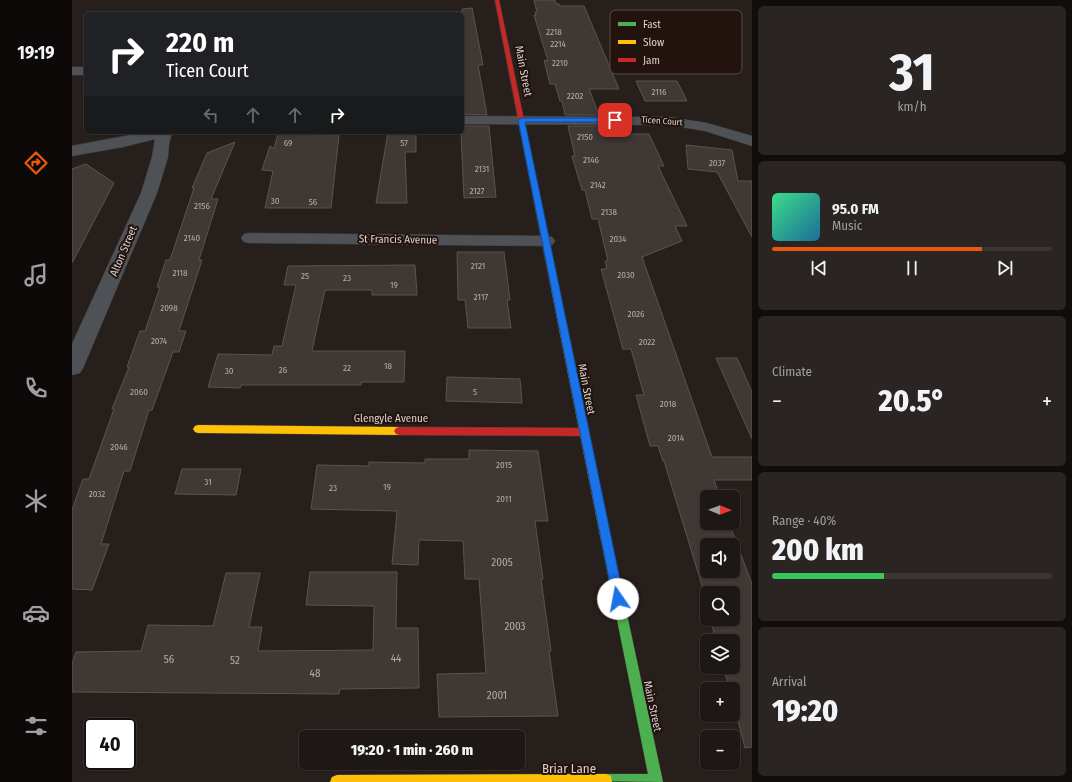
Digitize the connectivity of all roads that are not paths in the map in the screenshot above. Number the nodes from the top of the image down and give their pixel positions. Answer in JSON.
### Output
{"nodes":[{"id":1,"x":497,"y":0,"type":"edge"},
{"id":2,"x":72,"y":71,"type":"edge"},
{"id":3,"x":84,"y":71,"type":"edge"},
{"id":4,"x":464,"y":120,"type":"edge"},
{"id":5,"x":522,"y":120,"type":"junction"},
{"id":6,"x":157,"y":134,"type":"edge"},
{"id":7,"x":164,"y":134,"type":"edge"},
{"id":8,"x":752,"y":141,"type":"edge"},
{"id":9,"x":72,"y":151,"type":"edge"},
{"id":10,"x":250,"y":238,"type":"dead end"},
{"id":11,"x":546,"y":241,"type":"junction"},
{"id":12,"x":72,"y":368,"type":"edge"},
{"id":13,"x":198,"y":428,"type":"dead end"},
{"id":14,"x":584,"y":432,"type":"junction"},
{"id":15,"x":337,"y":782,"type":"edge"},
{"id":16,"x":656,"y":782,"type":"edge"}],
"edges":[{"from":1,"to":5,"type":"street","name":"Main Street"},
{"from":2,"to":3,"type":"street"},
{"from":4,"to":5,"type":"street","name":"Ticen Court"},
{"from":5,"to":8,"type":"street","name":"Ticen Court"},
{"from":5,"to":11,"type":"street","name":"Main Street"},
{"from":6,"to":9,"type":"street"},
{"from":7,"to":12,"type":"street","name":"Alton Street"},
{"from":10,"to":11,"type":"street","name":"St Francis Avenue"},
{"from":11,"to":14,"type":"street","name":"Main Street"},
{"from":13,"to":14,"type":"street","name":"Glengyle Avenue"},
{"from":14,"to":16,"type":"street","name":"Main Street"},
{"from":15,"to":16,"type":"street","name":"Briar Lane"}]}
